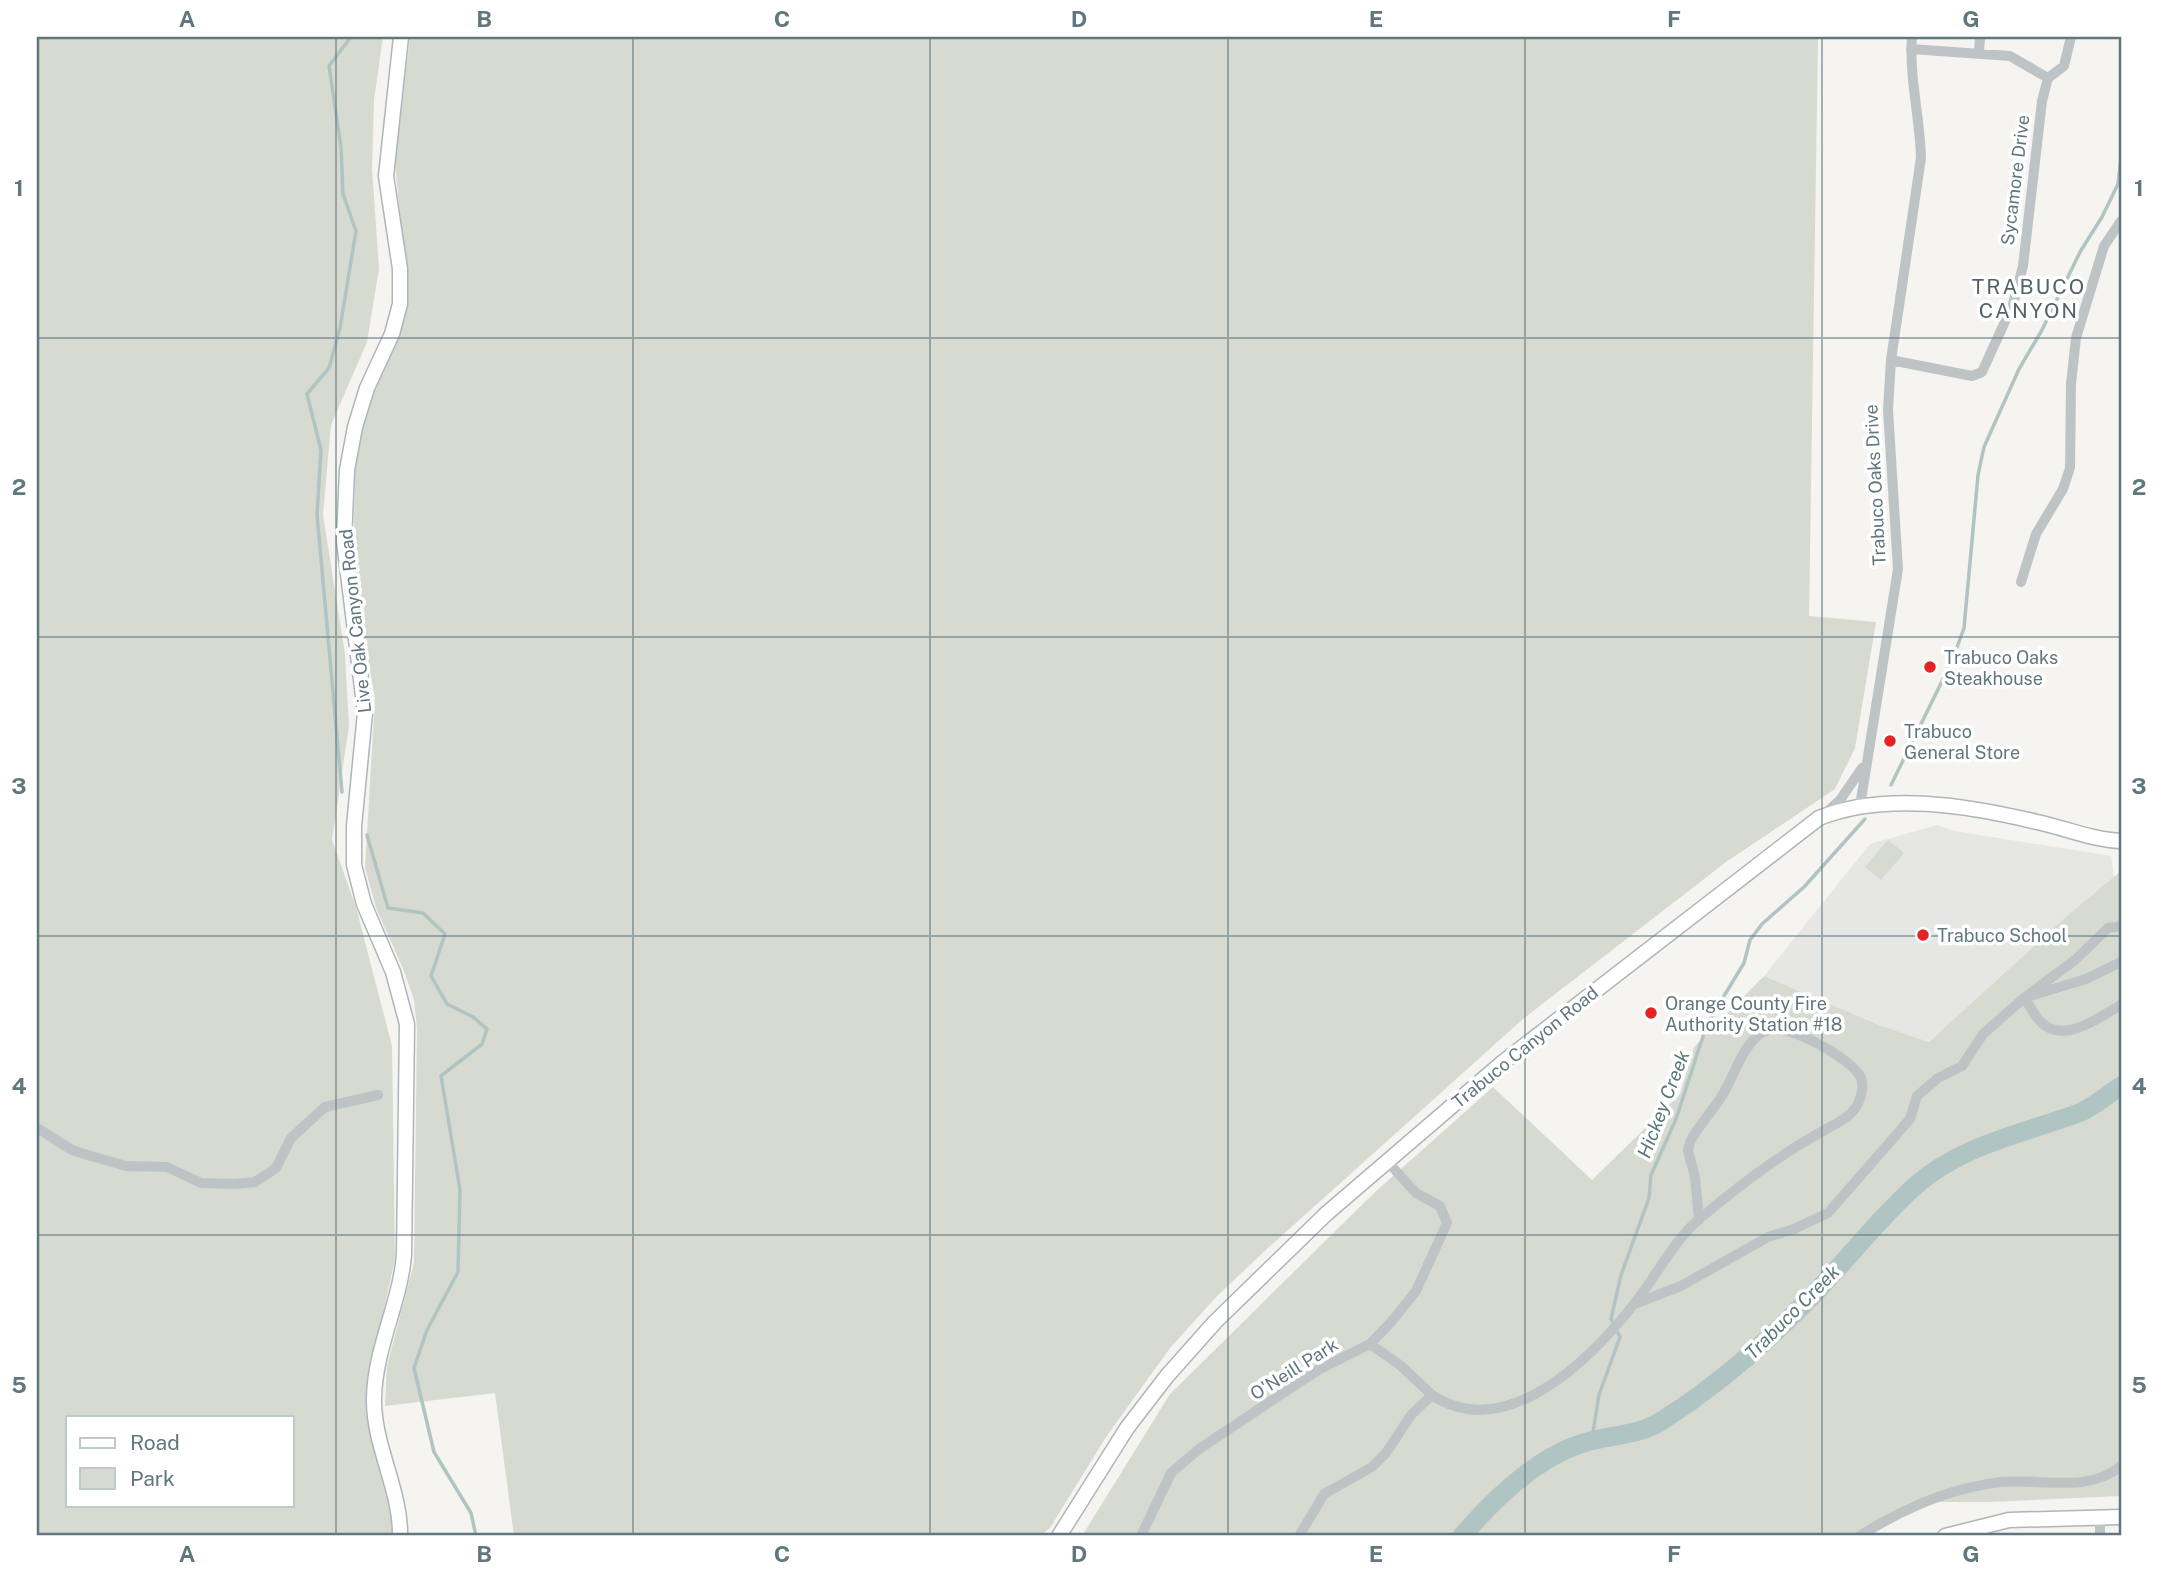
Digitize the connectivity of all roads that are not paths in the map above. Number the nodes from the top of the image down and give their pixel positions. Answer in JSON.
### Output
{"nodes":[{"id":1,"x":401,"y":37,"type":"edge"},
{"id":2,"x":1912,"y":37,"type":"edge"},
{"id":3,"x":1980,"y":37,"type":"edge"},
{"id":4,"x":2071,"y":37,"type":"edge"},
{"id":5,"x":1911,"y":49,"type":"junction"},
{"id":6,"x":1979,"y":52,"type":"junction"},
{"id":7,"x":2048,"y":78,"type":"junction"},
{"id":8,"x":2121,"y":221,"type":"edge"},
{"id":9,"x":1891,"y":360,"type":"junction"},
{"id":10,"x":2021,"y":582,"type":"dead end"},
{"id":11,"x":1865,"y":762,"type":"junction"},
{"id":12,"x":1860,"y":806,"type":"junction"},
{"id":13,"x":1821,"y":818,"type":"junction"},
{"id":14,"x":2121,"y":841,"type":"edge"},
{"id":15,"x":2121,"y":926,"type":"edge"},
{"id":16,"x":2121,"y":962,"type":"edge"},
{"id":17,"x":2024,"y":998,"type":"junction"},
{"id":18,"x":2121,"y":1005,"type":"edge"},
{"id":19,"x":378,"y":1095,"type":"dead end"},
{"id":20,"x":37,"y":1128,"type":"edge"},
{"id":21,"x":1386,"y":1160,"type":"junction"},
{"id":22,"x":1699,"y":1220,"type":"junction"},
{"id":23,"x":1635,"y":1304,"type":"junction"},
{"id":24,"x":1370,"y":1344,"type":"junction"},
{"id":25,"x":1432,"y":1395,"type":"junction"},
{"id":26,"x":2121,"y":1466,"type":"edge"},
{"id":27,"x":2100,"y":1517,"type":"junction"},
{"id":28,"x":2121,"y":1517,"type":"edge"},
{"id":29,"x":400,"y":1536,"type":"edge"},
{"id":30,"x":1059,"y":1536,"type":"edge"},
{"id":31,"x":1141,"y":1536,"type":"edge"},
{"id":32,"x":1299,"y":1536,"type":"edge"},
{"id":33,"x":1860,"y":1536,"type":"edge"},
{"id":34,"x":1945,"y":1536,"type":"edge"},
{"id":35,"x":2100,"y":1536,"type":"edge"}],
"edges":[{"from":1,"to":29,"type":"main road","name":"Live Oak Canyon Road"},
{"from":2,"to":5,"type":"street","name":"Trabuco Oaks Drive"},
{"from":3,"to":6,"type":"street"},
{"from":4,"to":7,"type":"street","name":"Sycamore Drive"},
{"from":5,"to":6,"type":"street"},
{"from":5,"to":9,"type":"street","name":"Trabuco Oaks Drive"},
{"from":6,"to":7,"type":"street"},
{"from":7,"to":9,"type":"street","name":"Sycamore Drive"},
{"from":8,"to":10,"type":"street"},
{"from":9,"to":11,"type":"street","name":"Trabuco Oaks Drive"},
{"from":11,"to":12,"type":"street","name":"Trabuco Oaks Drive"},
{"from":11,"to":13,"type":"street"},
{"from":12,"to":13,"type":"main road","name":"Trabuco Canyon Road"},
{"from":12,"to":14,"type":"main road","name":"Trabuco Canyon Road"},
{"from":13,"to":21,"type":"main road","name":"Trabuco Canyon Road"},
{"from":15,"to":17,"type":"street"},
{"from":16,"to":17,"type":"street"},
{"from":17,"to":18,"type":"street"},
{"from":17,"to":23,"type":"street"},
{"from":19,"to":20,"type":"street"},
{"from":21,"to":24,"type":"street","name":"O'Neill Park"},
{"from":21,"to":30,"type":"main road","name":"Trabuco Canyon Road"},
{"from":22,"to":22,"type":"street"},
{"from":22,"to":23,"type":"street"},
{"from":23,"to":25,"type":"street"},
{"from":24,"to":25,"type":"street"},
{"from":24,"to":31,"type":"street","name":"O'Neill Park"},
{"from":25,"to":32,"type":"street"},
{"from":26,"to":33,"type":"street"},
{"from":27,"to":28,"type":"main road"},
{"from":27,"to":34,"type":"main road"},
{"from":27,"to":35,"type":"street"}]}
